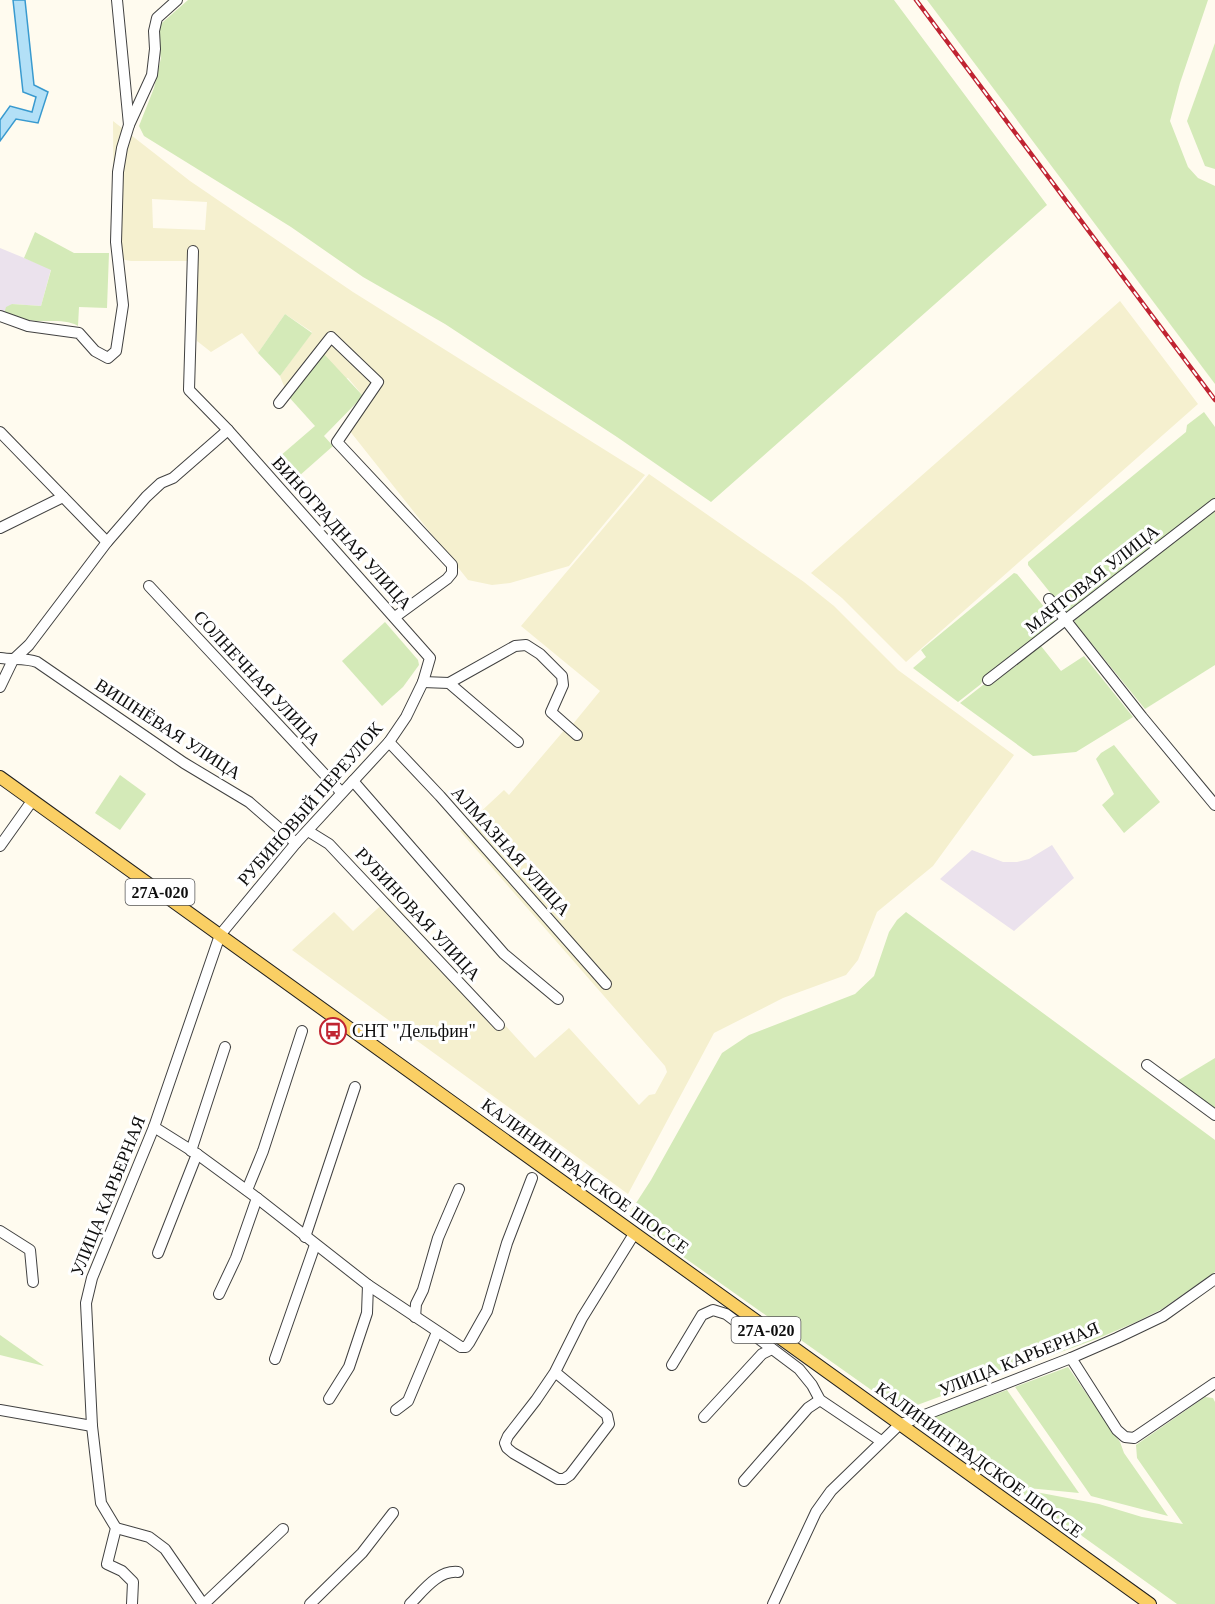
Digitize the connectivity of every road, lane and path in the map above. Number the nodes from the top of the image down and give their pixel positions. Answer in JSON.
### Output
{"nodes":[{"id":1,"x":118,"y":0,"type":"edge"},
{"id":2,"x":177,"y":0,"type":"edge"},
{"id":3,"x":129,"y":125,"type":"junction"},
{"id":4,"x":193,"y":251,"type":"dead end"},
{"id":5,"x":0,"y":316,"type":"edge"},
{"id":6,"x":279,"y":402,"type":"dead end"},
{"id":7,"x":228,"y":430,"type":"junction"},
{"id":8,"x":2,"y":436,"type":"edge"},
{"id":9,"x":63,"y":497,"type":"junction"},
{"id":10,"x":1215,"y":504,"type":"edge"},
{"id":11,"x":0,"y":528,"type":"edge"},
{"id":12,"x":107,"y":542,"type":"junction"},
{"id":13,"x":149,"y":586,"type":"dead end"},
{"id":14,"x":1049,"y":599,"type":"dead end"},
{"id":15,"x":395,"y":617,"type":"junction"},
{"id":16,"x":1066,"y":620,"type":"junction"},
{"id":17,"x":0,"y":658,"type":"edge"},
{"id":18,"x":430,"y":658,"type":"joint"},
{"id":19,"x":14,"y":660,"type":"junction"},
{"id":20,"x":988,"y":680,"type":"dead end"},
{"id":21,"x":423,"y":682,"type":"junction"},
{"id":22,"x":449,"y":683,"type":"junction"},
{"id":23,"x":0,"y":687,"type":"edge"},
{"id":24,"x":577,"y":735,"type":"dead end"},
{"id":25,"x":389,"y":742,"type":"junction"},
{"id":26,"x":518,"y":742,"type":"dead end"},
{"id":27,"x":0,"y":777,"type":"edge"},
{"id":28,"x":353,"y":781,"type":"junction"},
{"id":29,"x":341,"y":792,"type":"junction"},
{"id":30,"x":32,"y":801,"type":"junction"},
{"id":31,"x":1215,"y":805,"type":"edge"},
{"id":32,"x":308,"y":831,"type":"junction"},
{"id":33,"x":296,"y":843,"type":"junction"},
{"id":34,"x":0,"y":846,"type":"edge"},
{"id":35,"x":220,"y":935,"type":"junction"},
{"id":36,"x":606,"y":984,"type":"dead end"},
{"id":37,"x":558,"y":999,"type":"dead end"},
{"id":38,"x":499,"y":1025,"type":"dead end"},
{"id":39,"x":302,"y":1031,"type":"dead end"},
{"id":40,"x":225,"y":1047,"type":"dead end"},
{"id":41,"x":1147,"y":1065,"type":"dead end"},
{"id":42,"x":356,"y":1087,"type":"dead end"},
{"id":43,"x":1215,"y":1115,"type":"edge"},
{"id":44,"x":154,"y":1127,"type":"junction"},
{"id":45,"x":194,"y":1153,"type":"junction"},
{"id":46,"x":532,"y":1178,"type":"dead end"},
{"id":47,"x":459,"y":1189,"type":"dead end"},
{"id":48,"x":247,"y":1190,"type":"junction"},
{"id":49,"x":257,"y":1198,"type":"junction"},
{"id":50,"x":0,"y":1232,"type":"edge"},
{"id":51,"x":634,"y":1234,"type":"junction"},
{"id":52,"x":305,"y":1237,"type":"junction"},
{"id":53,"x":315,"y":1245,"type":"junction"},
{"id":54,"x":158,"y":1253,"type":"dead end"},
{"id":55,"x":1215,"y":1279,"type":"edge"},
{"id":56,"x":33,"y":1282,"type":"dead end"},
{"id":57,"x":368,"y":1285,"type":"junction"},
{"id":58,"x":219,"y":1293,"type":"dead end"},
{"id":59,"x":415,"y":1317,"type":"junction"},
{"id":60,"x":437,"y":1332,"type":"junction"},
{"id":61,"x":772,"y":1349,"type":"junction"},
{"id":62,"x":1071,"y":1358,"type":"junction"},
{"id":63,"x":275,"y":1359,"type":"dead end"},
{"id":64,"x":672,"y":1365,"type":"dead end"},
{"id":65,"x":555,"y":1372,"type":"junction"},
{"id":66,"x":1215,"y":1383,"type":"edge"},
{"id":67,"x":329,"y":1399,"type":"dead end"},
{"id":68,"x":820,"y":1400,"type":"junction"},
{"id":69,"x":0,"y":1410,"type":"edge"},
{"id":70,"x":396,"y":1410,"type":"dead end"},
{"id":71,"x":704,"y":1418,"type":"dead end"},
{"id":72,"x":898,"y":1425,"type":"junction"},
{"id":73,"x":92,"y":1426,"type":"junction"},
{"id":74,"x":880,"y":1441,"type":"junction"},
{"id":75,"x":744,"y":1481,"type":"dead end"},
{"id":76,"x":393,"y":1514,"type":"dead end"},
{"id":77,"x":116,"y":1528,"type":"junction"},
{"id":78,"x":283,"y":1529,"type":"dead end"},
{"id":79,"x":458,"y":1572,"type":"dead end"},
{"id":80,"x":132,"y":1604,"type":"edge"},
{"id":81,"x":203,"y":1604,"type":"edge"},
{"id":82,"x":310,"y":1604,"type":"edge"},
{"id":83,"x":410,"y":1604,"type":"edge"},
{"id":84,"x":773,"y":1604,"type":"edge"},
{"id":85,"x":1150,"y":1604,"type":"edge"}],
"edges":[{"from":1,"to":3,"type":"street"},
{"from":2,"to":3,"type":"street"},
{"from":3,"to":5,"type":"street"},
{"from":4,"to":7,"type":"street","name":"ВИНОГРАДНАЯ УЛИЦА"},
{"from":6,"to":15,"type":"street"},
{"from":7,"to":12,"type":"street"},
{"from":7,"to":15,"type":"street","name":"ВИНОГРАДНАЯ УЛИЦА"},
{"from":8,"to":9,"type":"street"},
{"from":9,"to":11,"type":"street"},
{"from":9,"to":12,"type":"street"},
{"from":10,"to":16,"type":"street","name":"МАЧТОВАЯ УЛИЦА"},
{"from":12,"to":19,"type":"street"},
{"from":13,"to":29,"type":"street","name":"СОЛНЕЧНАЯ УЛИЦА"},
{"from":14,"to":16,"type":"street"},
{"from":15,"to":18,"type":"street","name":"ВИНОГРАДНАЯ УЛИЦА"},
{"from":16,"to":20,"type":"street","name":"МАЧТОВАЯ УЛИЦА"},
{"from":16,"to":31,"type":"street"},
{"from":17,"to":19,"type":"street","name":"ВИШНЁВАЯ УЛИЦА"},
{"from":18,"to":21,"type":"street","name":"РУБИНОВЫЙ ПЕРЕУЛОК"},
{"from":19,"to":23,"type":"street"},
{"from":19,"to":33,"type":"street","name":"ВИШНЁВАЯ УЛИЦА"},
{"from":21,"to":22,"type":"street"},
{"from":21,"to":25,"type":"street","name":"РУБИНОВЫЙ ПЕРЕУЛОК"},
{"from":22,"to":24,"type":"street"},
{"from":22,"to":26,"type":"street"},
{"from":25,"to":28,"type":"street","name":"РУБИНОВЫЙ ПЕРЕУЛОК"},
{"from":25,"to":36,"type":"street","name":"АЛМАЗНАЯ УЛИЦА"},
{"from":27,"to":30,"type":"main road","name":"КАЛИНИНГРАДСКОЕ ШОССЕ","number":"27А-020"},
{"from":28,"to":29,"type":"street","name":"РУБИНОВЫЙ ПЕРЕУЛОК"},
{"from":28,"to":37,"type":"street"},
{"from":29,"to":32,"type":"street","name":"РУБИНОВЫЙ ПЕРЕУЛОК"},
{"from":30,"to":34,"type":"street"},
{"from":30,"to":35,"type":"main road","name":"КАЛИНИНГРАДСКОЕ ШОССЕ","number":"27А-020"},
{"from":32,"to":33,"type":"street","name":"РУБИНОВЫЙ ПЕРЕУЛОК"},
{"from":32,"to":38,"type":"street","name":"РУБИНОВАЯ УЛИЦА"},
{"from":33,"to":35,"type":"street","name":"РУБИНОВЫЙ ПЕРЕУЛОК"},
{"from":35,"to":44,"type":"street","name":"УЛИЦА КАРЬЕРНАЯ"},
{"from":35,"to":51,"type":"main road","name":"КАЛИНИНГРАДСКОЕ ШОССЕ","number":"27А-020"},
{"from":39,"to":48,"type":"street"},
{"from":40,"to":45,"type":"street"},
{"from":41,"to":43,"type":"street"},
{"from":42,"to":52,"type":"street"},
{"from":44,"to":45,"type":"street"},
{"from":44,"to":73,"type":"street","name":"УЛИЦА КАРЬЕРНАЯ"},
{"from":45,"to":48,"type":"street"},
{"from":45,"to":54,"type":"street"},
{"from":46,"to":60,"type":"street"},
{"from":47,"to":59,"type":"street"},
{"from":48,"to":49,"type":"street"},
{"from":49,"to":52,"type":"street"},
{"from":49,"to":58,"type":"street"},
{"from":50,"to":56,"type":"street"},
{"from":51,"to":65,"type":"street"},
{"from":51,"to":72,"type":"main road","name":"КАЛИНИНГРАДСКОЕ ШОССЕ","number":"27А-020"},
{"from":52,"to":53,"type":"street"},
{"from":53,"to":57,"type":"street"},
{"from":53,"to":63,"type":"street"},
{"from":55,"to":62,"type":"street","name":"УЛИЦА КАРЬЕРНАЯ"},
{"from":57,"to":59,"type":"street"},
{"from":57,"to":67,"type":"street"},
{"from":59,"to":60,"type":"street"},
{"from":60,"to":70,"type":"street"},
{"from":61,"to":64,"type":"street"},
{"from":61,"to":68,"type":"street"},
{"from":61,"to":71,"type":"street"},
{"from":62,"to":66,"type":"street"},
{"from":62,"to":72,"type":"street","name":"УЛИЦА КАРЬЕРНАЯ"},
{"from":65,"to":65,"type":"street"},
{"from":68,"to":74,"type":"street"},
{"from":68,"to":75,"type":"street"},
{"from":69,"to":73,"type":"street"},
{"from":72,"to":74,"type":"street","name":"УЛИЦА КАРЬЕРНАЯ"},
{"from":72,"to":85,"type":"main road","name":"КАЛИНИНГРАДСКОЕ ШОССЕ","number":"27А-020"},
{"from":73,"to":77,"type":"street","name":"УЛИЦА КАРЬЕРНАЯ"},
{"from":74,"to":84,"type":"street","name":"УЛИЦА КАРЬЕРНАЯ"},
{"from":76,"to":82,"type":"street"},
{"from":77,"to":80,"type":"street"},
{"from":77,"to":81,"type":"street"},
{"from":78,"to":81,"type":"street"},
{"from":79,"to":83,"type":"street"}]}
